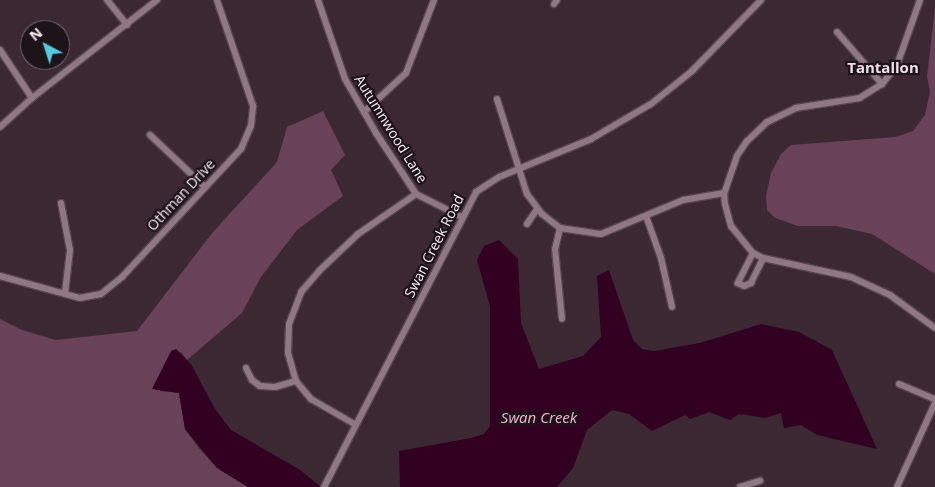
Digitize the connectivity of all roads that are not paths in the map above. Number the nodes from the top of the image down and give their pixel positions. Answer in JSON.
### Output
{"nodes":[{"id":1,"x":107,"y":0,"type":"edge"},
{"id":2,"x":157,"y":0,"type":"edge"},
{"id":3,"x":217,"y":0,"type":"edge"},
{"id":4,"x":318,"y":0,"type":"edge"},
{"id":5,"x":434,"y":0,"type":"edge"},
{"id":6,"x":760,"y":0,"type":"edge"},
{"id":7,"x":920,"y":0,"type":"edge"},
{"id":8,"x":127,"y":25,"type":"junction"},
{"id":9,"x":837,"y":32,"type":"dead end"},
{"id":10,"x":0,"y":50,"type":"edge"},
{"id":11,"x":882,"y":84,"type":"junction"},
{"id":12,"x":32,"y":98,"type":"junction"},
{"id":13,"x":497,"y":99,"type":"dead end"},
{"id":14,"x":364,"y":112,"type":"junction"},
{"id":15,"x":0,"y":127,"type":"edge"},
{"id":16,"x":150,"y":136,"type":"dead end"},
{"id":17,"x":518,"y":169,"type":"junction"},
{"id":18,"x":205,"y":187,"type":"junction"},
{"id":19,"x":724,"y":193,"type":"junction"},
{"id":20,"x":416,"y":194,"type":"junction"},
{"id":21,"x":61,"y":203,"type":"dead end"},
{"id":22,"x":538,"y":210,"type":"junction"},
{"id":23,"x":646,"y":216,"type":"junction"},
{"id":24,"x":462,"y":217,"type":"junction"},
{"id":25,"x":527,"y":224,"type":"dead end"},
{"id":26,"x":560,"y":228,"type":"junction"},
{"id":27,"x":753,"y":253,"type":"junction"},
{"id":28,"x":763,"y":258,"type":"junction"},
{"id":29,"x":0,"y":276,"type":"edge"},
{"id":30,"x":64,"y":293,"type":"junction"},
{"id":31,"x":672,"y":307,"type":"dead end"},
{"id":32,"x":562,"y":319,"type":"dead end"},
{"id":33,"x":935,"y":328,"type":"edge"},
{"id":34,"x":246,"y":368,"type":"dead end"},
{"id":35,"x":296,"y":380,"type":"junction"},
{"id":36,"x":899,"y":384,"type":"dead end"},
{"id":37,"x":935,"y":399,"type":"edge"},
{"id":38,"x":935,"y":403,"type":"edge"},
{"id":39,"x":356,"y":425,"type":"junction"},
{"id":40,"x":760,"y":481,"type":"dead end"},
{"id":41,"x":324,"y":487,"type":"edge"},
{"id":42,"x":740,"y":487,"type":"edge"},
{"id":43,"x":897,"y":487,"type":"edge"}],
"edges":[{"from":1,"to":8,"type":"street"},
{"from":2,"to":8,"type":"street"},
{"from":3,"to":18,"type":"street","name":"Othman Drive"},
{"from":4,"to":14,"type":"street","name":"Autumnwood Lane"},
{"from":5,"to":14,"type":"street"},
{"from":6,"to":17,"type":"street","name":"Swan Creek Road"},
{"from":7,"to":11,"type":"street"},
{"from":8,"to":12,"type":"street"},
{"from":9,"to":11,"type":"street"},
{"from":10,"to":12,"type":"street"},
{"from":11,"to":19,"type":"street"},
{"from":12,"to":15,"type":"street"},
{"from":13,"to":17,"type":"street"},
{"from":14,"to":20,"type":"street","name":"Autumnwood Lane"},
{"from":16,"to":18,"type":"street"},
{"from":17,"to":22,"type":"street"},
{"from":17,"to":24,"type":"street","name":"Swan Creek Road"},
{"from":18,"to":30,"type":"street","name":"Othman Drive"},
{"from":19,"to":23,"type":"street"},
{"from":19,"to":27,"type":"street"},
{"from":20,"to":24,"type":"street","name":"Autumnwood Lane"},
{"from":20,"to":35,"type":"street"},
{"from":21,"to":30,"type":"street"},
{"from":22,"to":25,"type":"street"},
{"from":22,"to":26,"type":"street"},
{"from":23,"to":26,"type":"street"},
{"from":23,"to":31,"type":"street"},
{"from":24,"to":39,"type":"street","name":"Swan Creek Road"},
{"from":26,"to":32,"type":"street"},
{"from":27,"to":28,"type":"street"},
{"from":27,"to":28,"type":"street"},
{"from":28,"to":33,"type":"street"},
{"from":29,"to":30,"type":"street","name":"Othman Drive"},
{"from":34,"to":35,"type":"street"},
{"from":35,"to":39,"type":"street"},
{"from":36,"to":37,"type":"street"},
{"from":38,"to":43,"type":"street"},
{"from":39,"to":41,"type":"street","name":"Swan Creek Road"},
{"from":40,"to":42,"type":"street"}]}
